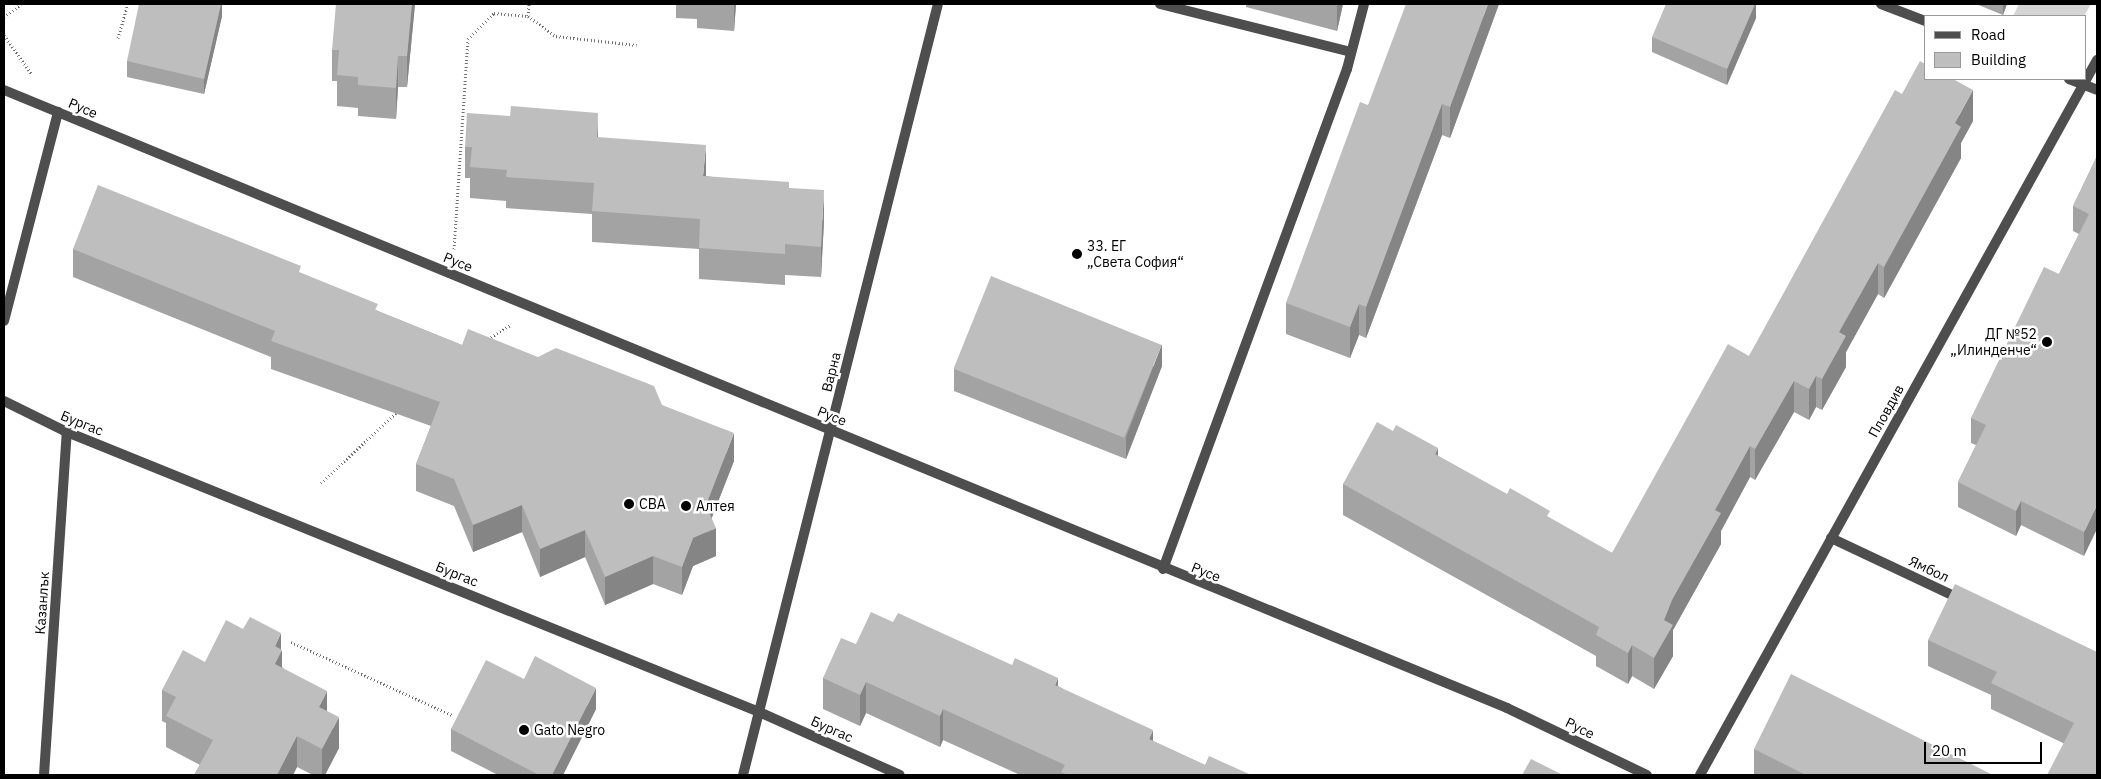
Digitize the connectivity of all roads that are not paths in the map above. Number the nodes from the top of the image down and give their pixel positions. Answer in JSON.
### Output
{"nodes":[{"id":1,"x":938,"y":4,"type":"edge"},
{"id":2,"x":1160,"y":4,"type":"edge"},
{"id":3,"x":1364,"y":4,"type":"edge"},
{"id":4,"x":1880,"y":4,"type":"edge"},
{"id":5,"x":1924,"y":21,"type":"edge"},
{"id":6,"x":1351,"y":52,"type":"junction"},
{"id":7,"x":2097,"y":60,"type":"edge"},
{"id":8,"x":2073,"y":80,"type":"edge"},
{"id":9,"x":2084,"y":84,"type":"junction"},
{"id":10,"x":4,"y":90,"type":"edge"},
{"id":11,"x":2097,"y":90,"type":"edge"},
{"id":12,"x":58,"y":112,"type":"junction"},
{"id":13,"x":4,"y":321,"type":"edge"},
{"id":14,"x":4,"y":401,"type":"edge"},
{"id":15,"x":831,"y":430,"type":"junction"},
{"id":16,"x":67,"y":432,"type":"junction"},
{"id":17,"x":1831,"y":538,"type":"junction"},
{"id":18,"x":1163,"y":569,"type":"junction"},
{"id":19,"x":1973,"y":604,"type":"edge"},
{"id":20,"x":759,"y":712,"type":"junction"},
{"id":21,"x":44,"y":775,"type":"edge"},
{"id":22,"x":743,"y":775,"type":"edge"},
{"id":23,"x":900,"y":775,"type":"edge"},
{"id":24,"x":1647,"y":775,"type":"edge"},
{"id":25,"x":1700,"y":775,"type":"edge"}],
"edges":[{"from":1,"to":15,"type":"street","name":"Варна"},
{"from":2,"to":6,"type":"street"},
{"from":3,"to":6,"type":"street"},
{"from":4,"to":5,"type":"street"},
{"from":6,"to":18,"type":"street"},
{"from":7,"to":9,"type":"street","name":"Пловдив"},
{"from":8,"to":9,"type":"street"},
{"from":9,"to":11,"type":"street"},
{"from":9,"to":17,"type":"street","name":"Пловдив"},
{"from":10,"to":12,"type":"street","name":"Русе"},
{"from":12,"to":13,"type":"street"},
{"from":12,"to":15,"type":"street","name":"Русе"},
{"from":14,"to":16,"type":"street","name":"Бургас"},
{"from":15,"to":18,"type":"street","name":"Русе"},
{"from":15,"to":20,"type":"street","name":"Варна"},
{"from":16,"to":20,"type":"street","name":"Бургас"},
{"from":16,"to":21,"type":"street","name":"Казанлък"},
{"from":17,"to":19,"type":"street","name":"Ямбол"},
{"from":17,"to":25,"type":"street","name":"Пловдив"},
{"from":18,"to":24,"type":"street","name":"Русе"},
{"from":20,"to":22,"type":"street","name":"Варна"},
{"from":20,"to":23,"type":"street","name":"Бургас"}]}
